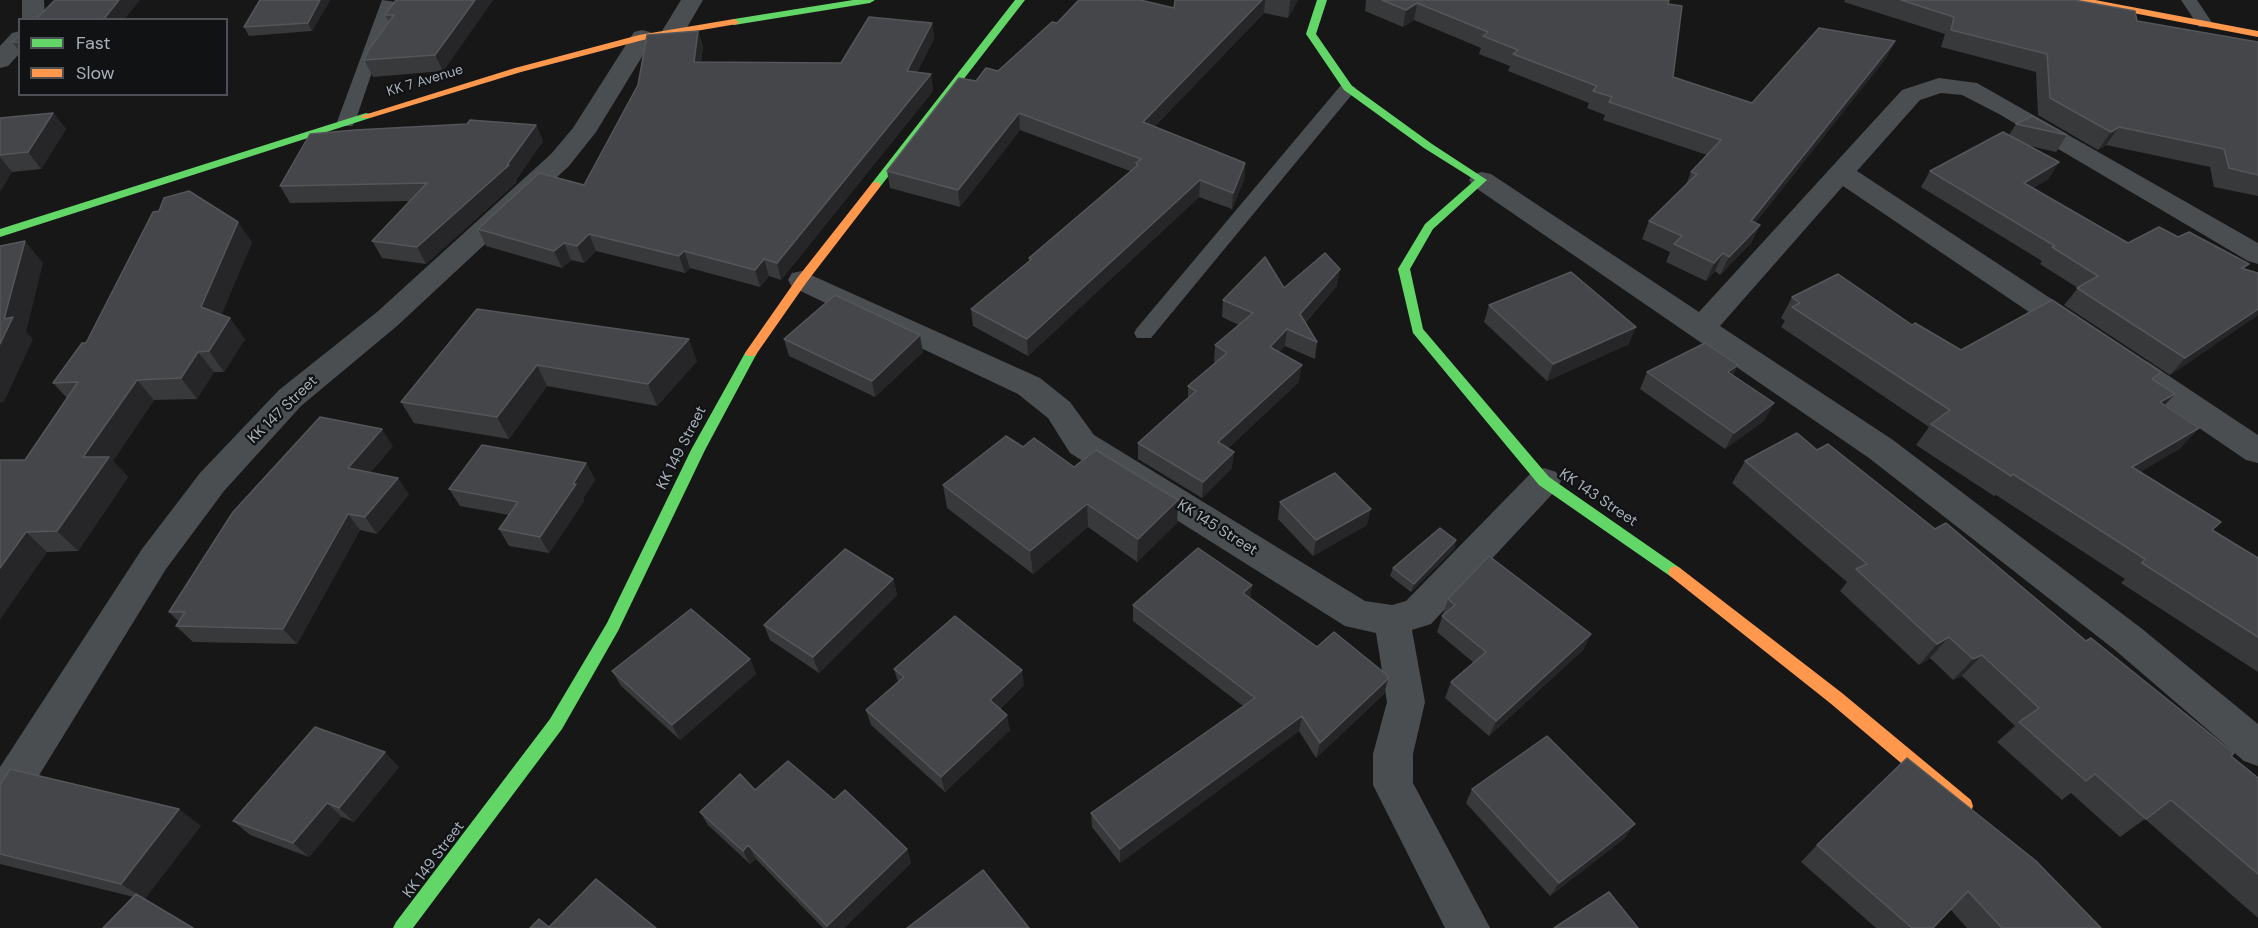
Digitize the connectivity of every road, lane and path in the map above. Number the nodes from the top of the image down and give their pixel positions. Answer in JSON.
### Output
{"nodes":[{"id":1,"x":33,"y":0,"type":"edge"},
{"id":2,"x":692,"y":0,"type":"edge"},
{"id":3,"x":870,"y":0,"type":"edge"},
{"id":4,"x":1020,"y":0,"type":"edge"},
{"id":5,"x":1322,"y":0,"type":"edge"},
{"id":6,"x":2081,"y":0,"type":"edge"},
{"id":7,"x":2189,"y":0,"type":"edge"},
{"id":8,"x":388,"y":2,"type":"dead end"},
{"id":9,"x":34,"y":18,"type":"edge"},
{"id":10,"x":2205,"y":24,"type":"junction"},
{"id":11,"x":674,"y":31,"type":"junction"},
{"id":12,"x":2258,"y":34,"type":"edge"},
{"id":13,"x":642,"y":37,"type":"junction"},
{"id":14,"x":18,"y":40,"type":"edge"},
{"id":15,"x":0,"y":61,"type":"edge"},
{"id":16,"x":1348,"y":88,"type":"junction"},
{"id":17,"x":346,"y":122,"type":"junction"},
{"id":18,"x":1841,"y":172,"type":"junction"},
{"id":19,"x":1482,"y":180,"type":"junction"},
{"id":20,"x":0,"y":233,"type":"edge"},
{"id":21,"x":2258,"y":255,"type":"edge"},
{"id":22,"x":802,"y":280,"type":"junction"},
{"id":23,"x":1701,"y":328,"type":"junction"},
{"id":24,"x":1144,"y":333,"type":"dead end"},
{"id":25,"x":2258,"y":451,"type":"edge"},
{"id":26,"x":1544,"y":481,"type":"junction"},
{"id":27,"x":1392,"y":620,"type":"junction"},
{"id":28,"x":2258,"y":748,"type":"edge"},
{"id":29,"x":0,"y":803,"type":"edge"},
{"id":30,"x":1978,"y":817,"type":"edge"},
{"id":31,"x":402,"y":928,"type":"edge"},
{"id":32,"x":1468,"y":928,"type":"edge"}],
"edges":[{"from":1,"to":9,"type":"street"},
{"from":2,"to":11,"type":"street"},
{"from":3,"to":11,"type":"street","name":"KK 7 Avenue"},
{"from":4,"to":22,"type":"street","name":"KK 149 Street"},
{"from":5,"to":16,"type":"street"},
{"from":6,"to":10,"type":"street"},
{"from":7,"to":10,"type":"lane"},
{"from":8,"to":17,"type":"lane"},
{"from":10,"to":12,"type":"street"},
{"from":11,"to":13,"type":"street","name":"KK 7 Avenue"},
{"from":13,"to":17,"type":"street","name":"KK 7 Avenue"},
{"from":13,"to":29,"type":"street","name":"KK 147 Street"},
{"from":14,"to":15,"type":"street"},
{"from":16,"to":19,"type":"street"},
{"from":16,"to":24,"type":"lane"},
{"from":17,"to":20,"type":"street","name":"KK 7 Avenue"},
{"from":18,"to":21,"type":"street"},
{"from":18,"to":23,"type":"street"},
{"from":18,"to":25,"type":"street"},
{"from":19,"to":23,"type":"street"},
{"from":19,"to":26,"type":"street","name":"KK 143 Street"},
{"from":22,"to":27,"type":"street","name":"KK 145 Street"},
{"from":22,"to":31,"type":"street","name":"KK 149 Street"},
{"from":23,"to":28,"type":"street"},
{"from":26,"to":27,"type":"street","name":"KK 145 Street"},
{"from":26,"to":30,"type":"street","name":"KK 143 Street"},
{"from":27,"to":32,"type":"street"}]}
